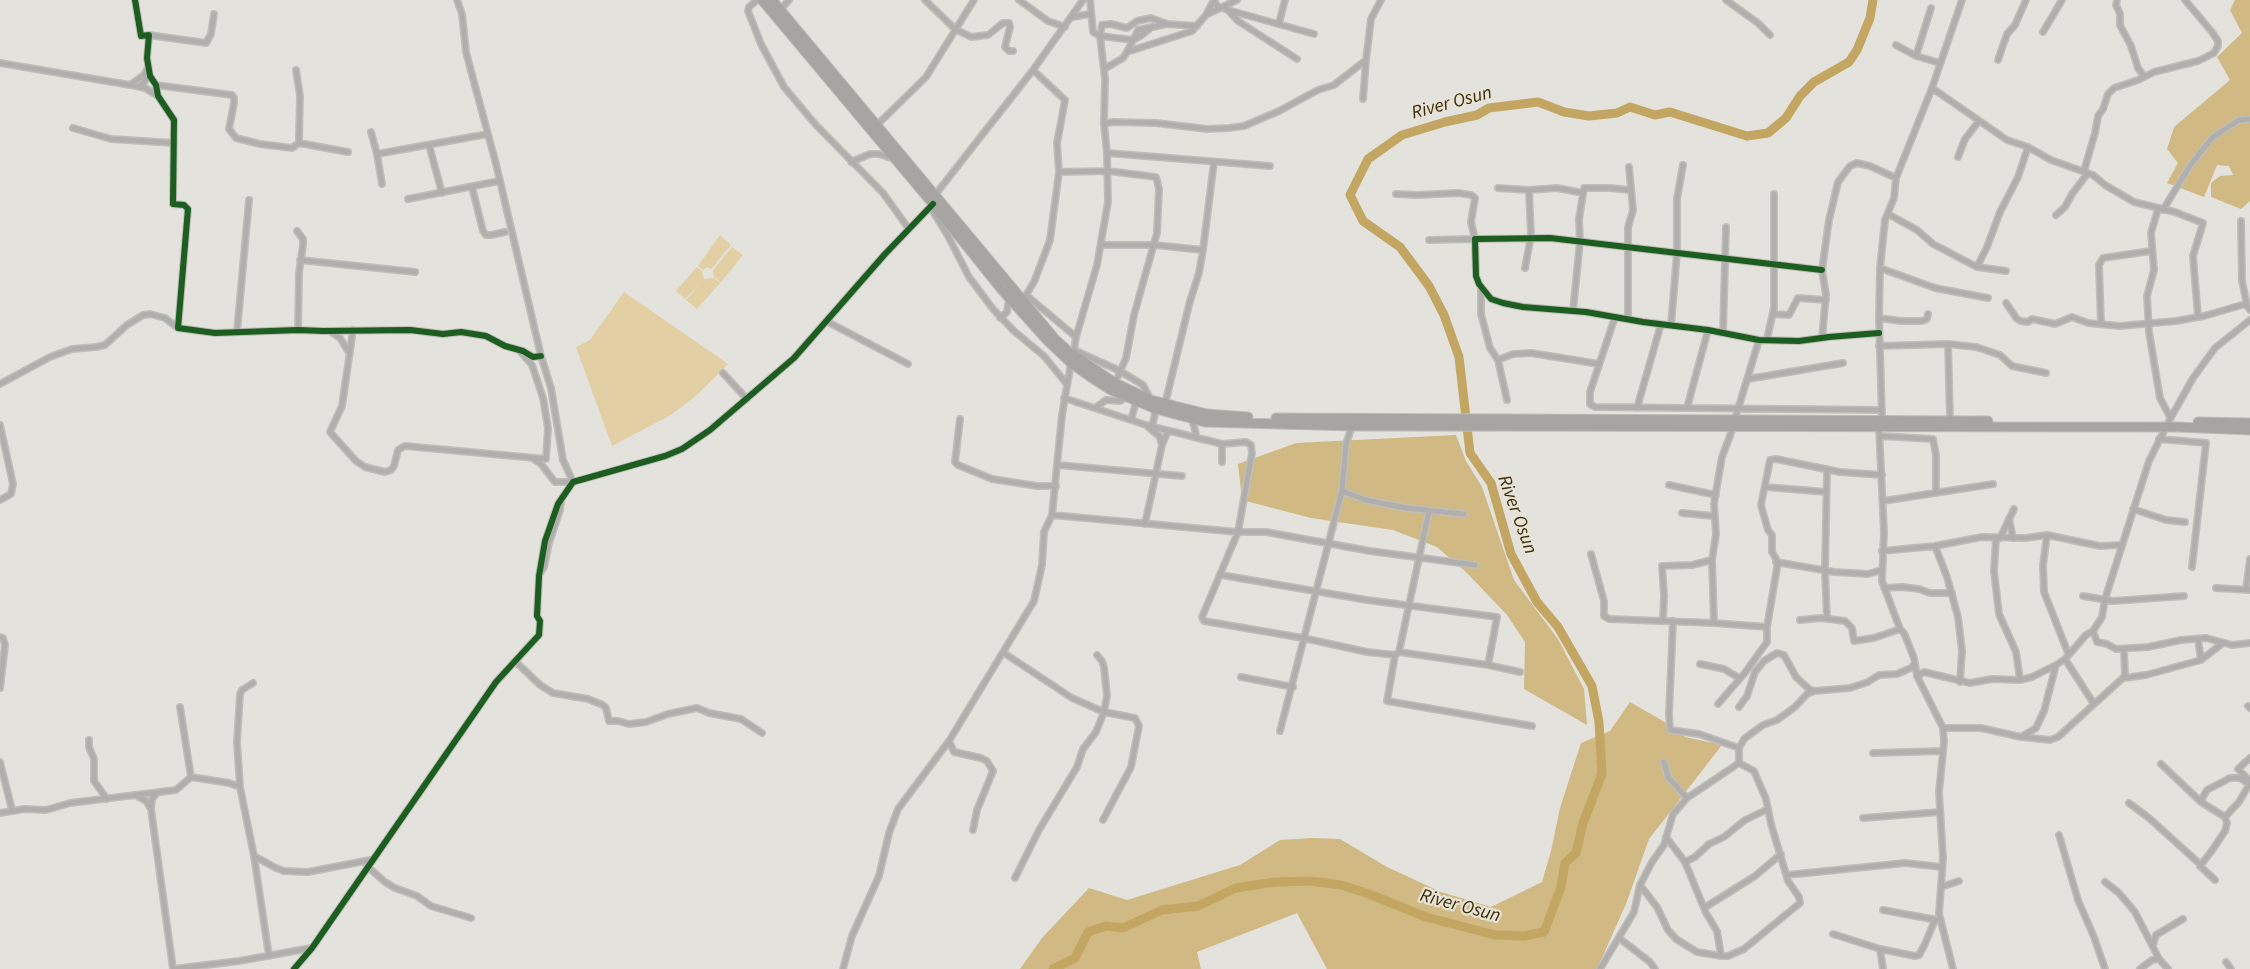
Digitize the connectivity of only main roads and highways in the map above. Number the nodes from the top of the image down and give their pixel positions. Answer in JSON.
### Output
{"nodes":[{"id":1,"x":762,"y":0,"type":"edge"},
{"id":2,"x":772,"y":0,"type":"edge"},
{"id":3,"x":932,"y":202,"type":"junction"},
{"id":4,"x":1073,"y":357,"type":"junction"},
{"id":5,"x":1113,"y":386,"type":"junction"},
{"id":6,"x":1425,"y":422,"type":"junction"},
{"id":7,"x":2168,"y":422,"type":"junction"},
{"id":8,"x":1881,"y":423,"type":"junction"},
{"id":9,"x":2250,"y":423,"type":"edge"},
{"id":10,"x":2250,"y":430,"type":"edge"}],
"edges":[{"from":1,"to":3,"type":"highway"},
{"from":2,"to":3,"type":"highway"},
{"from":3,"to":4,"type":"highway"},
{"from":3,"to":4,"type":"highway"},
{"from":4,"to":5,"type":"highway"},
{"from":5,"to":6,"type":"highway"},
{"from":5,"to":6,"type":"highway"},
{"from":6,"to":8,"type":"highway"},
{"from":7,"to":8,"type":"highway"},
{"from":7,"to":8,"type":"highway"},
{"from":7,"to":9,"type":"highway"},
{"from":7,"to":10,"type":"highway"}]}
